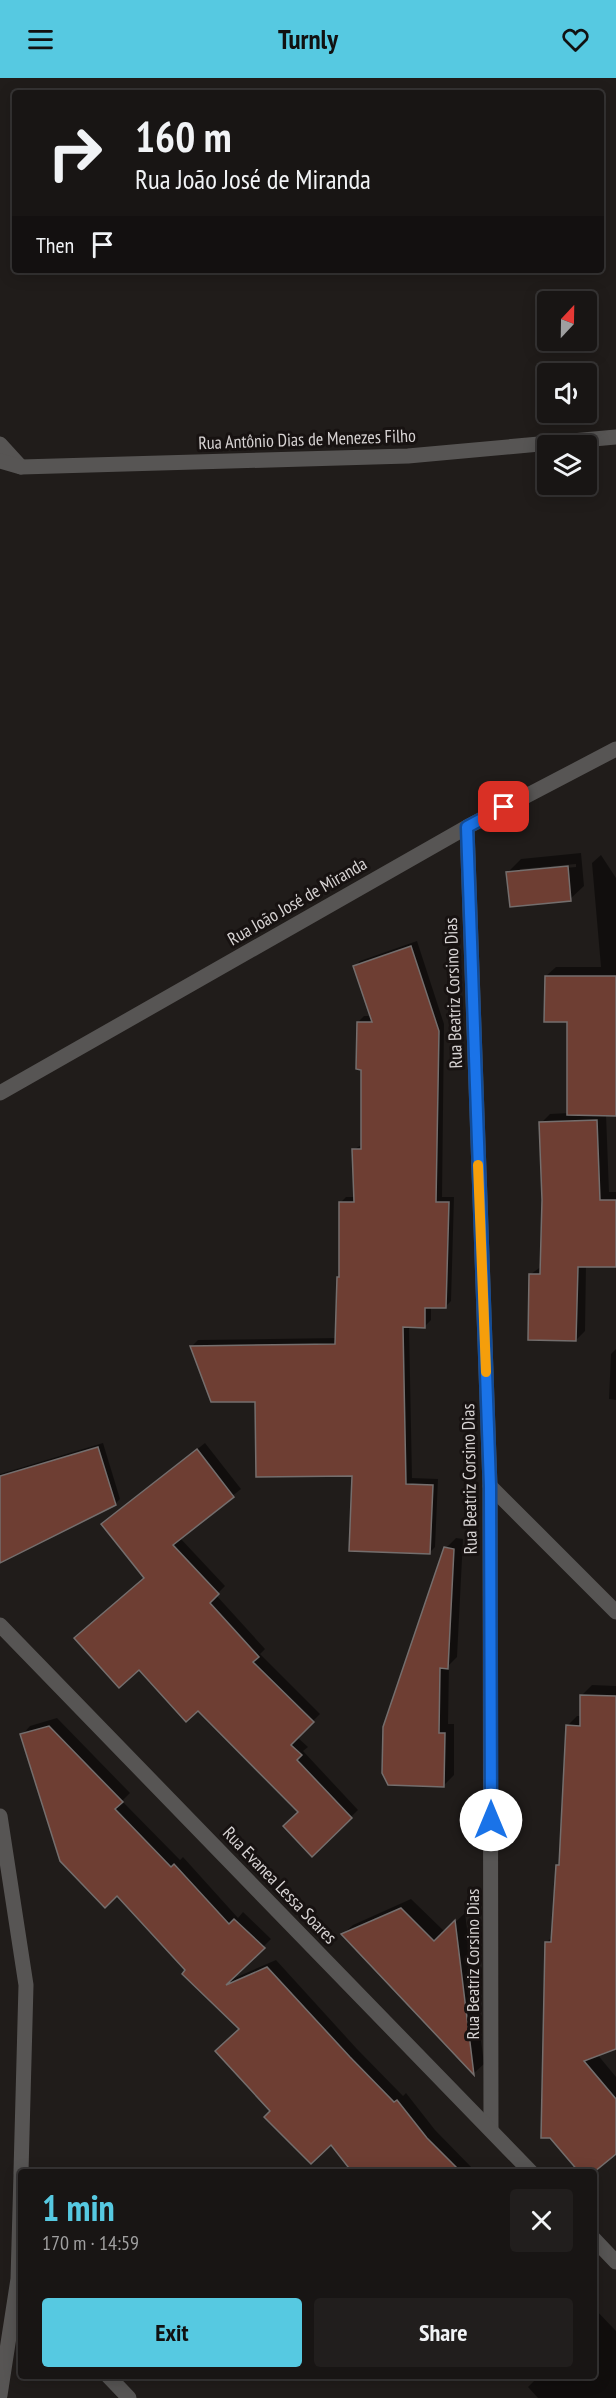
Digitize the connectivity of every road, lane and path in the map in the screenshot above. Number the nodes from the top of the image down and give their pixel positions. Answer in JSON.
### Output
{"nodes":[{"id":1,"x":616,"y":437,"type":"edge"},
{"id":2,"x":0,"y":444,"type":"edge"},
{"id":3,"x":0,"y":461,"type":"edge"},
{"id":4,"x":21,"y":467,"type":"junction"},
{"id":5,"x":616,"y":749,"type":"edge"},
{"id":6,"x":467,"y":827,"type":"junction"},
{"id":7,"x":0,"y":1094,"type":"edge"},
{"id":8,"x":490,"y":1486,"type":"junction"},
{"id":9,"x":616,"y":1612,"type":"edge"},
{"id":10,"x":0,"y":1625,"type":"edge"},
{"id":11,"x":0,"y":1816,"type":"edge"},
{"id":12,"x":491,"y":2130,"type":"junction"},
{"id":13,"x":21,"y":2169,"type":"edge"},
{"id":14,"x":528,"y":2169,"type":"edge"},
{"id":15,"x":597,"y":2242,"type":"edge"},
{"id":16,"x":616,"y":2262,"type":"edge"},
{"id":17,"x":18,"y":2292,"type":"edge"},
{"id":18,"x":111,"y":2379,"type":"edge"},
{"id":19,"x":0,"y":2395,"type":"edge"},
{"id":20,"x":129,"y":2398,"type":"edge"}],
"edges":[{"from":1,"to":4,"type":"street","name":"Rua Antônio Dias de Menezes Filho"},
{"from":2,"to":4,"type":"street"},
{"from":3,"to":4,"type":"street","name":"Rua Antônio Dias de Menezes Filho"},
{"from":5,"to":6,"type":"street","name":"Rua João José de Miranda"},
{"from":6,"to":7,"type":"street","name":"Rua João José de Miranda"},
{"from":6,"to":8,"type":"street","name":"Rua Beatriz Corsino Dias"},
{"from":8,"to":9,"type":"street"},
{"from":8,"to":12,"type":"street","name":"Rua Beatriz Corsino Dias"},
{"from":10,"to":12,"type":"street","name":"Rua Evanea Lessa Soares"},
{"from":11,"to":13,"type":"street"},
{"from":12,"to":14,"type":"street","name":"Rua Evanea Lessa Soares"},
{"from":15,"to":16,"type":"street"},
{"from":17,"to":19,"type":"street"},
{"from":18,"to":20,"type":"street"}]}
